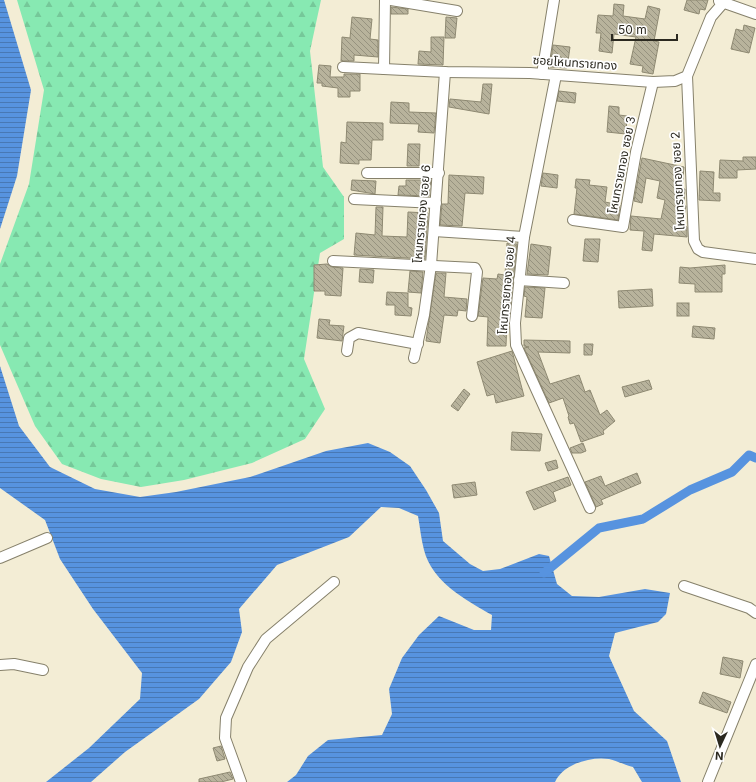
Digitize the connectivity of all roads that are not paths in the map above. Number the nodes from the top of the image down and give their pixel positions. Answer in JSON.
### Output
{"nodes":[{"id":1,"x":385,"y":0,"type":"edge"},
{"id":2,"x":391,"y":0,"type":"edge"},
{"id":3,"x":554,"y":0,"type":"edge"},
{"id":4,"x":720,"y":1,"type":"edge"},
{"id":5,"x":457,"y":11,"type":"dead end"},
{"id":6,"x":756,"y":14,"type":"edge"},
{"id":7,"x":343,"y":67,"type":"dead end"},
{"id":8,"x":384,"y":69,"type":"junction"},
{"id":9,"x":445,"y":72,"type":"junction"},
{"id":10,"x":542,"y":74,"type":"junction"},
{"id":11,"x":556,"y":75,"type":"junction"},
{"id":12,"x":687,"y":76,"type":"junction"},
{"id":13,"x":654,"y":82,"type":"junction"},
{"id":14,"x":367,"y":173,"type":"dead end"},
{"id":15,"x":439,"y":173,"type":"junction"},
{"id":16,"x":354,"y":199,"type":"dead end"},
{"id":17,"x":436,"y":203,"type":"junction"},
{"id":18,"x":573,"y":220,"type":"dead end"},
{"id":19,"x":434,"y":231,"type":"junction"},
{"id":20,"x":524,"y":237,"type":"junction"},
{"id":21,"x":756,"y":259,"type":"edge"},
{"id":22,"x":333,"y":261,"type":"dead end"},
{"id":23,"x":431,"y":265,"type":"junction"},
{"id":24,"x":519,"y":280,"type":"junction"},
{"id":25,"x":564,"y":283,"type":"dead end"},
{"id":26,"x":472,"y":316,"type":"dead end"},
{"id":27,"x":418,"y":344,"type":"junction"},
{"id":28,"x":347,"y":351,"type":"dead end"},
{"id":29,"x":414,"y":358,"type":"dead end"},
{"id":30,"x":590,"y":508,"type":"dead end"},
{"id":31,"x":47,"y":538,"type":"dead end"},
{"id":32,"x":0,"y":558,"type":"edge"},
{"id":33,"x":334,"y":582,"type":"dead end"},
{"id":34,"x":684,"y":586,"type":"dead end"},
{"id":35,"x":756,"y":613,"type":"edge"},
{"id":36,"x":756,"y":664,"type":"edge"},
{"id":37,"x":0,"y":665,"type":"edge"},
{"id":38,"x":43,"y":670,"type":"dead end"},
{"id":39,"x":241,"y":782,"type":"edge"},
{"id":40,"x":708,"y":782,"type":"edge"}],
"edges":[{"from":1,"to":8,"type":"street"},
{"from":2,"to":5,"type":"street"},
{"from":3,"to":10,"type":"street"},
{"from":4,"to":6,"type":"street"},
{"from":4,"to":12,"type":"street"},
{"from":7,"to":8,"type":"street","name":"ซอยโหนทรายทอง"},
{"from":8,"to":9,"type":"street","name":"ซอยโหนทรายทอง"},
{"from":9,"to":10,"type":"street","name":"ซอยโหนทรายทอง"},
{"from":9,"to":15,"type":"street","name":"โหนทรายทอง ซอย 6"},
{"from":10,"to":11,"type":"street","name":"ซอยโหนทรายทอง"},
{"from":11,"to":13,"type":"street","name":"ซอยโหนทรายทอง"},
{"from":11,"to":20,"type":"street","name":"โหนทรายทอง ซอย 4"},
{"from":12,"to":13,"type":"street","name":"ซอยโหนทรายทอง"},
{"from":12,"to":21,"type":"street","name":"โหนทรายทอง ซอย 2"},
{"from":13,"to":18,"type":"street","name":"โหนทรายทอง ซอย 3"},
{"from":14,"to":15,"type":"street"},
{"from":15,"to":17,"type":"street","name":"โหนทรายทอง ซอย 6"},
{"from":16,"to":17,"type":"street"},
{"from":17,"to":19,"type":"street","name":"โหนทรายทอง ซอย 6"},
{"from":19,"to":20,"type":"street"},
{"from":19,"to":23,"type":"street","name":"โหนทรายทอง ซอย 6"},
{"from":20,"to":24,"type":"street","name":"โหนทรายทอง ซอย 4"},
{"from":22,"to":23,"type":"street"},
{"from":23,"to":26,"type":"street"},
{"from":23,"to":27,"type":"street","name":"โหนทรายทอง ซอย 6"},
{"from":24,"to":25,"type":"street"},
{"from":24,"to":30,"type":"street","name":"โหนทรายทอง ซอย 4"},
{"from":27,"to":28,"type":"street"},
{"from":27,"to":29,"type":"street","name":"โหนทรายทอง ซอย 6"},
{"from":31,"to":32,"type":"street"},
{"from":33,"to":39,"type":"street"},
{"from":34,"to":35,"type":"street"},
{"from":36,"to":40,"type":"street"},
{"from":37,"to":38,"type":"street"}]}
